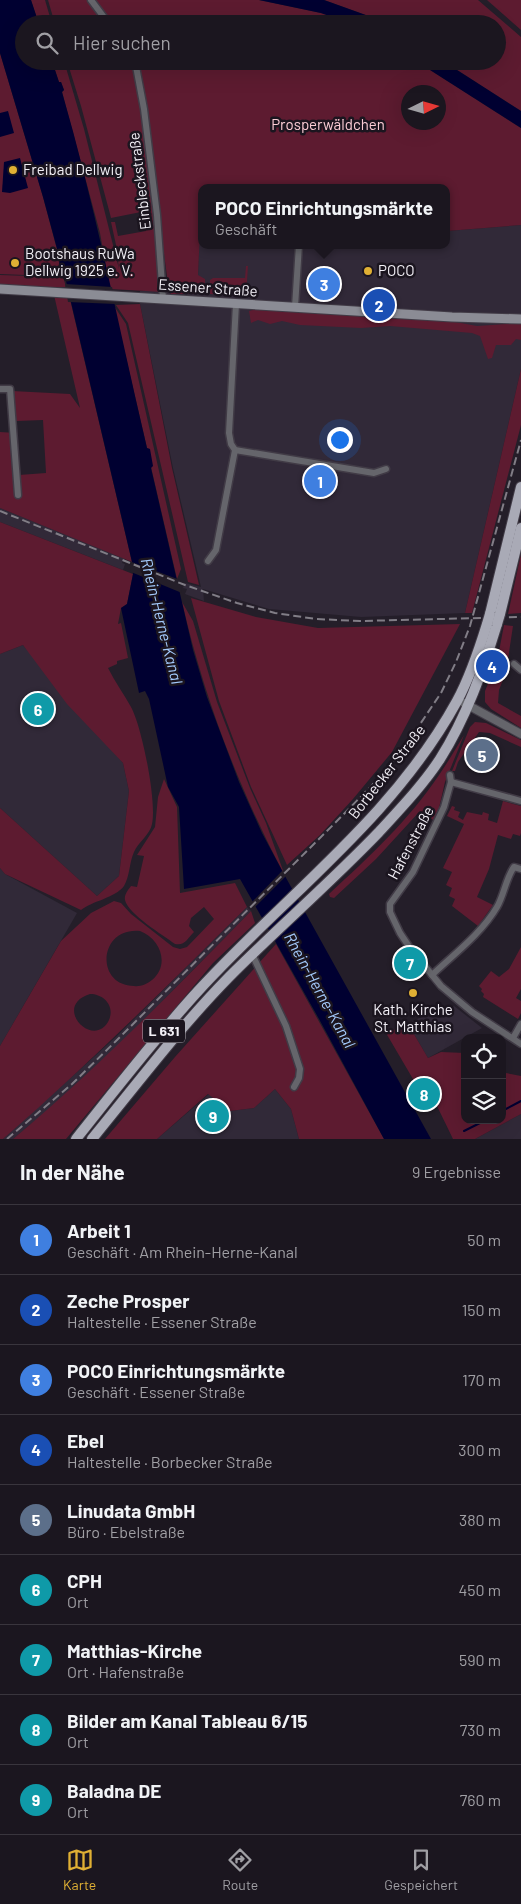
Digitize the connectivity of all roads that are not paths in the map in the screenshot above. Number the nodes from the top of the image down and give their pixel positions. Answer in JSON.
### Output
{"nodes":[{"id":1,"x":91,"y":0,"type":"edge"},
{"id":2,"x":102,"y":15,"type":"edge"},
{"id":3,"x":137,"y":70,"type":"edge"},
{"id":4,"x":299,"y":249,"type":"edge"},
{"id":5,"x":0,"y":289,"type":"edge"},
{"id":6,"x":163,"y":299,"type":"junction"},
{"id":7,"x":236,"y":304,"type":"junction"},
{"id":8,"x":296,"y":307,"type":"junction"},
{"id":9,"x":521,"y":319,"type":"edge"},
{"id":10,"x":0,"y":389,"type":"edge"},
{"id":11,"x":235,"y":450,"type":"junction"},
{"id":12,"x":386,"y":469,"type":"dead end"},
{"id":13,"x":521,"y":487,"type":"edge"},
{"id":14,"x":18,"y":495,"type":"dead end"},
{"id":15,"x":521,"y":528,"type":"edge"},
{"id":16,"x":208,"y":561,"type":"dead end"},
{"id":17,"x":494,"y":619,"type":"junction"},
{"id":18,"x":514,"y":664,"type":"dead end"},
{"id":19,"x":521,"y":670,"type":"edge"},
{"id":20,"x":458,"y":700,"type":"junction"},
{"id":21,"x":468,"y":705,"type":"junction"},
{"id":22,"x":521,"y":734,"type":"edge"},
{"id":23,"x":521,"y":800,"type":"edge"},
{"id":24,"x":521,"y":869,"type":"edge"},
{"id":25,"x":252,"y":954,"type":"junction"},
{"id":26,"x":432,"y":975,"type":"junction"},
{"id":27,"x":521,"y":1024,"type":"edge"},
{"id":28,"x":513,"y":1038,"type":"junction"},
{"id":29,"x":521,"y":1044,"type":"edge"},
{"id":30,"x":294,"y":1087,"type":"dead end"},
{"id":31,"x":76,"y":1139,"type":"edge"},
{"id":32,"x":92,"y":1139,"type":"edge"}],
"edges":[{"from":1,"to":2,"type":"street"},
{"from":3,"to":6,"type":"street","name":"Einbleckstraße"},
{"from":4,"to":8,"type":"street"},
{"from":5,"to":6,"type":"main road","name":"Essener Straße"},
{"from":6,"to":7,"type":"main road","name":"Essener Straße"},
{"from":7,"to":8,"type":"main road","name":"Essener Straße"},
{"from":7,"to":11,"type":"street"},
{"from":8,"to":9,"type":"main road","name":"Essener Straße"},
{"from":10,"to":14,"type":"street"},
{"from":11,"to":12,"type":"street"},
{"from":11,"to":16,"type":"street"},
{"from":13,"to":17,"type":"main road","name":"Borbecker Straße","number":"L 631"},
{"from":15,"to":17,"type":"main road","name":"Borbecker Straße","number":"L 631"},
{"from":17,"to":20,"type":"main road","name":"Borbecker Straße","number":"L 631"},
{"from":17,"to":21,"type":"main road","name":"Borbecker Straße","number":"L 631"},
{"from":18,"to":19,"type":"street"},
{"from":20,"to":21,"type":"street"},
{"from":20,"to":31,"type":"main road","name":"Borbecker Straße","number":"L 631"},
{"from":21,"to":22,"type":"street"},
{"from":21,"to":25,"type":"main road","name":"Borbecker Straße","number":"L 631"},
{"from":23,"to":26,"type":"street","name":"Hafenstraße"},
{"from":24,"to":26,"type":"street"},
{"from":25,"to":30,"type":"street"},
{"from":25,"to":32,"type":"main road","number":"L 631"},
{"from":26,"to":28,"type":"street","name":"Hafenstraße"},
{"from":27,"to":28,"type":"street"},
{"from":28,"to":29,"type":"street","name":"Hafenstraße"}]}
